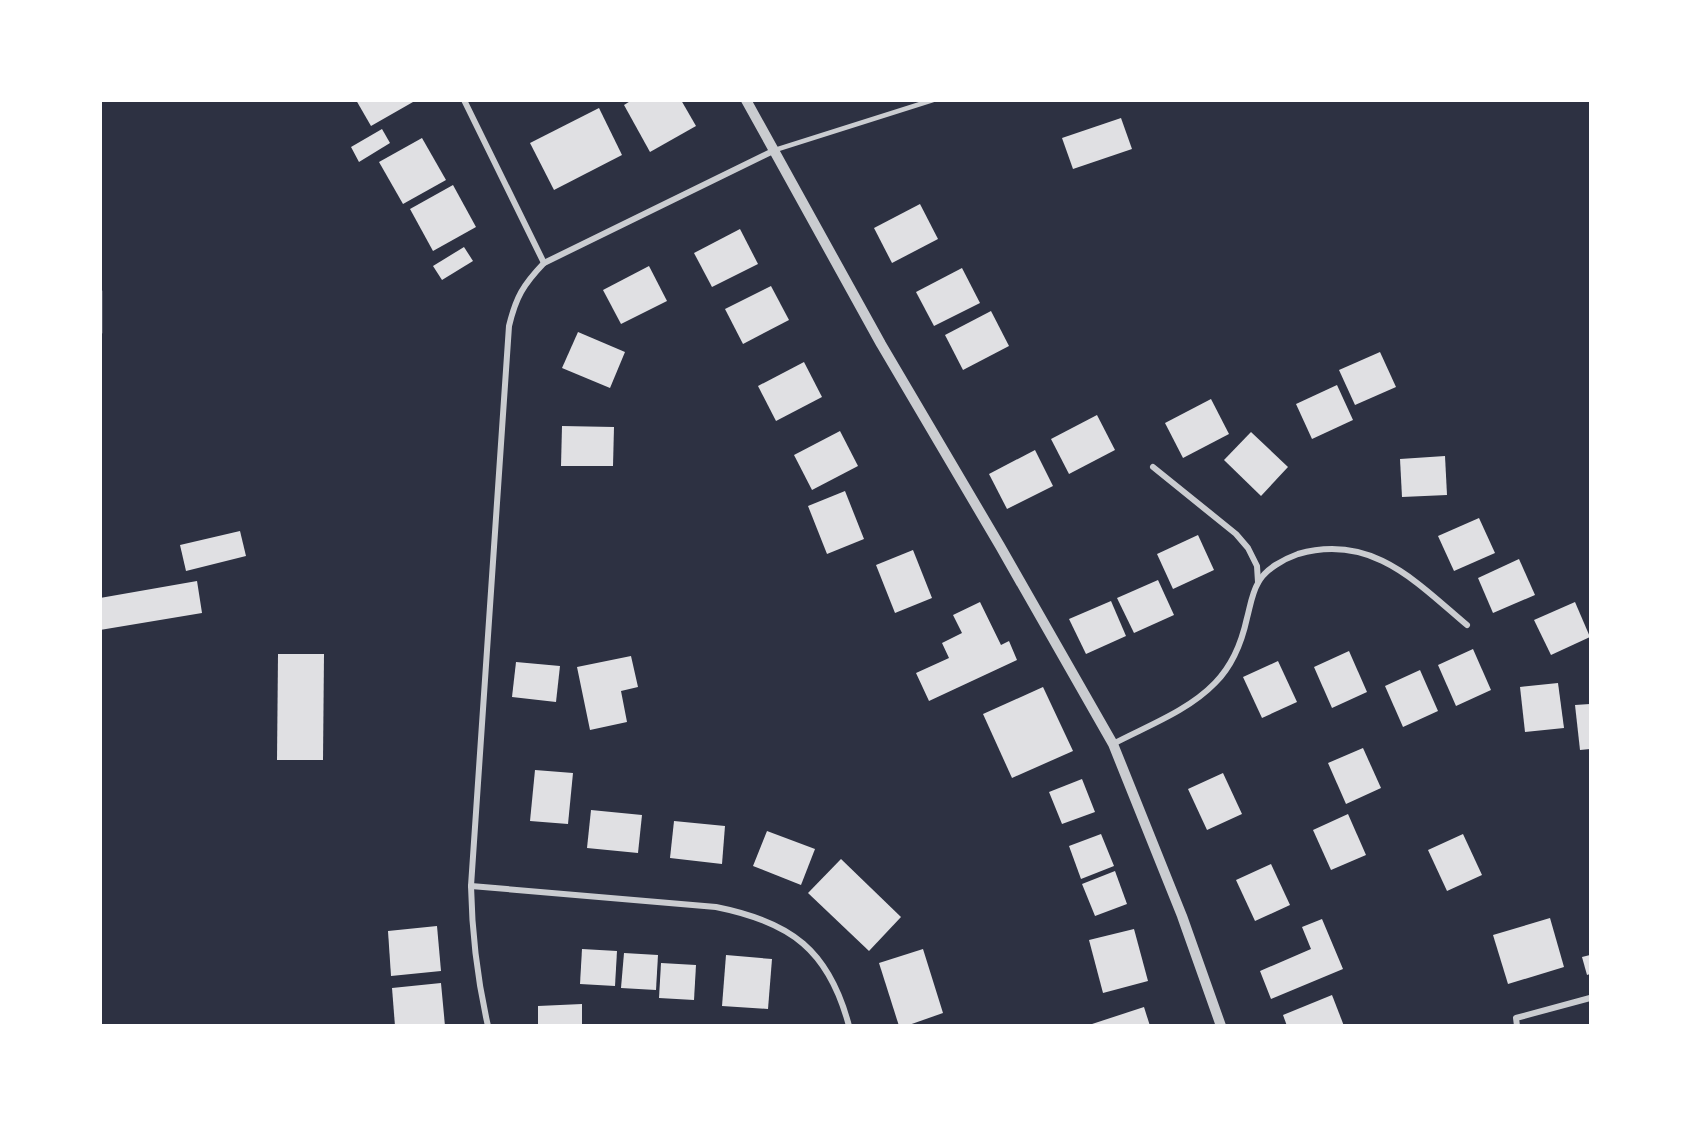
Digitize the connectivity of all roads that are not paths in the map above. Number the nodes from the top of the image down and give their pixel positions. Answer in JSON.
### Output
{"nodes":[{"id":1,"x":464,"y":100,"type":"edge"},
{"id":2,"x":746,"y":100,"type":"edge"},
{"id":3,"x":933,"y":100,"type":"edge"},
{"id":4,"x":773,"y":151,"type":"junction"},
{"id":5,"x":544,"y":263,"type":"junction"},
{"id":6,"x":100,"y":291,"type":"edge"},
{"id":7,"x":100,"y":333,"type":"edge"},
{"id":8,"x":1154,"y":467,"type":"dead end"},
{"id":9,"x":1258,"y":582,"type":"junction"},
{"id":10,"x":1467,"y":625,"type":"dead end"},
{"id":11,"x":1113,"y":744,"type":"junction"},
{"id":12,"x":471,"y":885,"type":"junction"},
{"id":13,"x":1590,"y":999,"type":"edge"},
{"id":14,"x":488,"y":1026,"type":"edge"},
{"id":15,"x":849,"y":1026,"type":"edge"},
{"id":16,"x":1221,"y":1026,"type":"edge"},
{"id":17,"x":1516,"y":1026,"type":"edge"}],
"edges":[{"from":1,"to":5,"type":"street"},
{"from":2,"to":4,"type":"street"},
{"from":3,"to":4,"type":"lane"},
{"from":4,"to":5,"type":"street"},
{"from":4,"to":11,"type":"street"},
{"from":5,"to":12,"type":"street"},
{"from":6,"to":7,"type":"lane"},
{"from":8,"to":9,"type":"street"},
{"from":9,"to":10,"type":"street"},
{"from":9,"to":11,"type":"street"},
{"from":11,"to":16,"type":"street"},
{"from":12,"to":14,"type":"street"},
{"from":12,"to":15,"type":"street"},
{"from":13,"to":17,"type":"street"}]}
